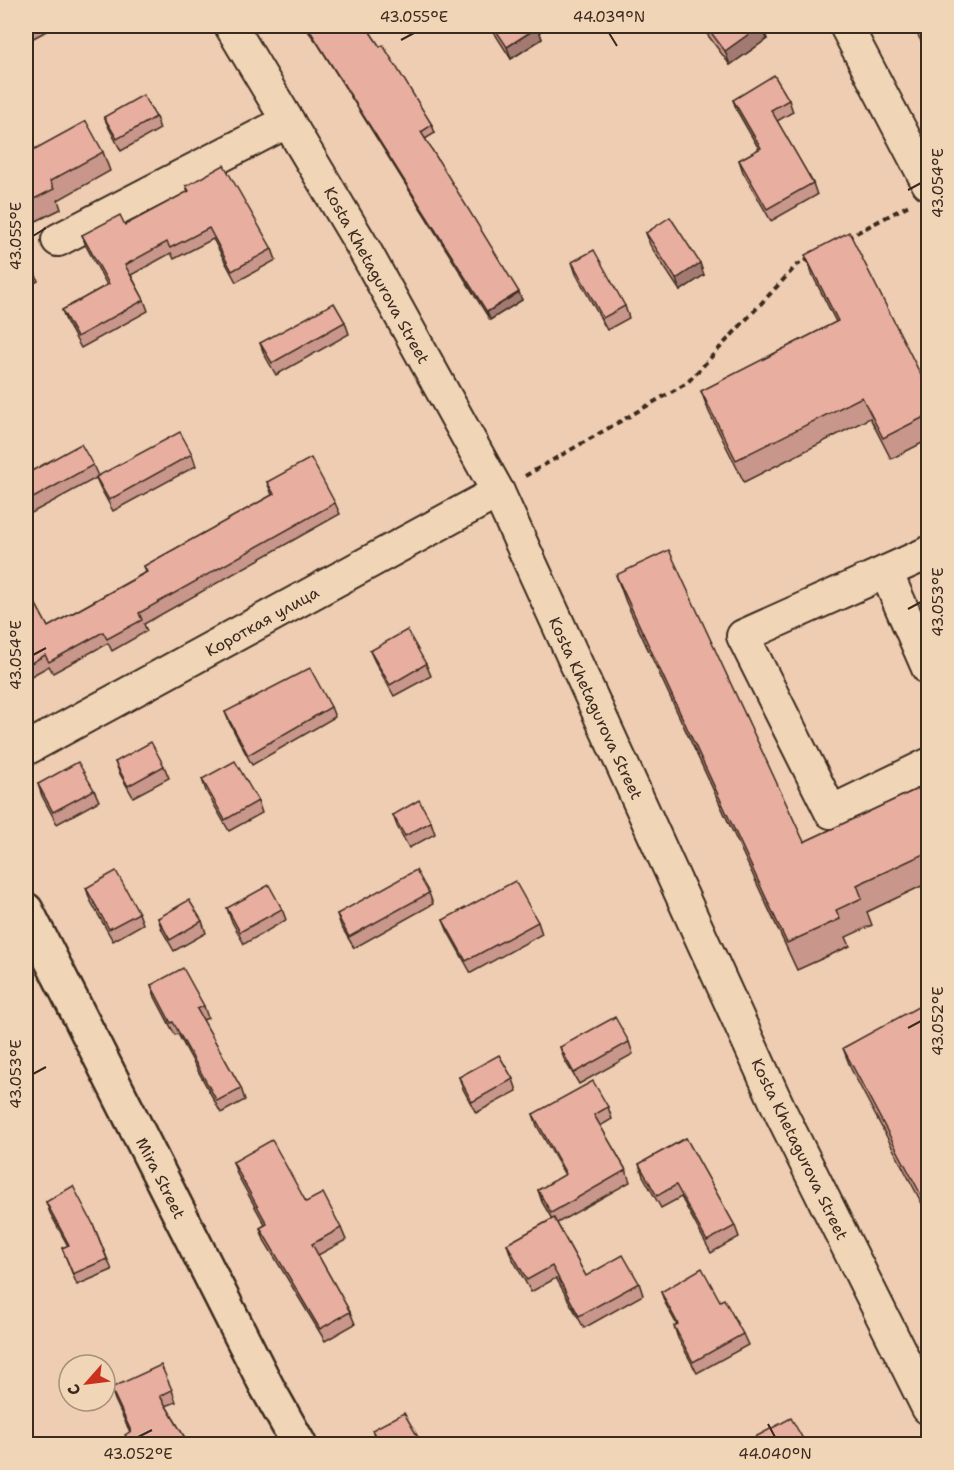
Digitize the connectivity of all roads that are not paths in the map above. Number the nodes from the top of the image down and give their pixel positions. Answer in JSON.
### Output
{"nodes":[{"id":1,"x":231,"y":26,"type":"edge"},
{"id":2,"x":846,"y":26,"type":"edge"},
{"id":3,"x":288,"y":121,"type":"junction"},
{"id":4,"x":923,"y":192,"type":"edge"},
{"id":5,"x":58,"y":240,"type":"dead end"},
{"id":6,"x":498,"y":492,"type":"junction"},
{"id":7,"x":928,"y":553,"type":"edge"},
{"id":8,"x":886,"y":572,"type":"junction"},
{"id":9,"x":928,"y":668,"type":"edge"},
{"id":10,"x":26,"y":749,"type":"edge"},
{"id":11,"x":928,"y":765,"type":"edge"},
{"id":12,"x":26,"y":910,"type":"edge"},
{"id":13,"x":928,"y":1408,"type":"edge"},
{"id":14,"x":299,"y":1444,"type":"edge"}],
"edges":[{"from":1,"to":3,"type":"street","name":"Kosta Khetagurova Street"},
{"from":2,"to":4,"type":"street"},
{"from":3,"to":5,"type":"street"},
{"from":3,"to":6,"type":"street","name":"Kosta Khetagurova Street"},
{"from":6,"to":10,"type":"street","name":"Короткая улица"},
{"from":6,"to":13,"type":"street","name":"Kosta Khetagurova Street"},
{"from":7,"to":8,"type":"street"},
{"from":8,"to":9,"type":"street"},
{"from":8,"to":11,"type":"street"},
{"from":12,"to":14,"type":"main road","name":"Mira Street"}]}
